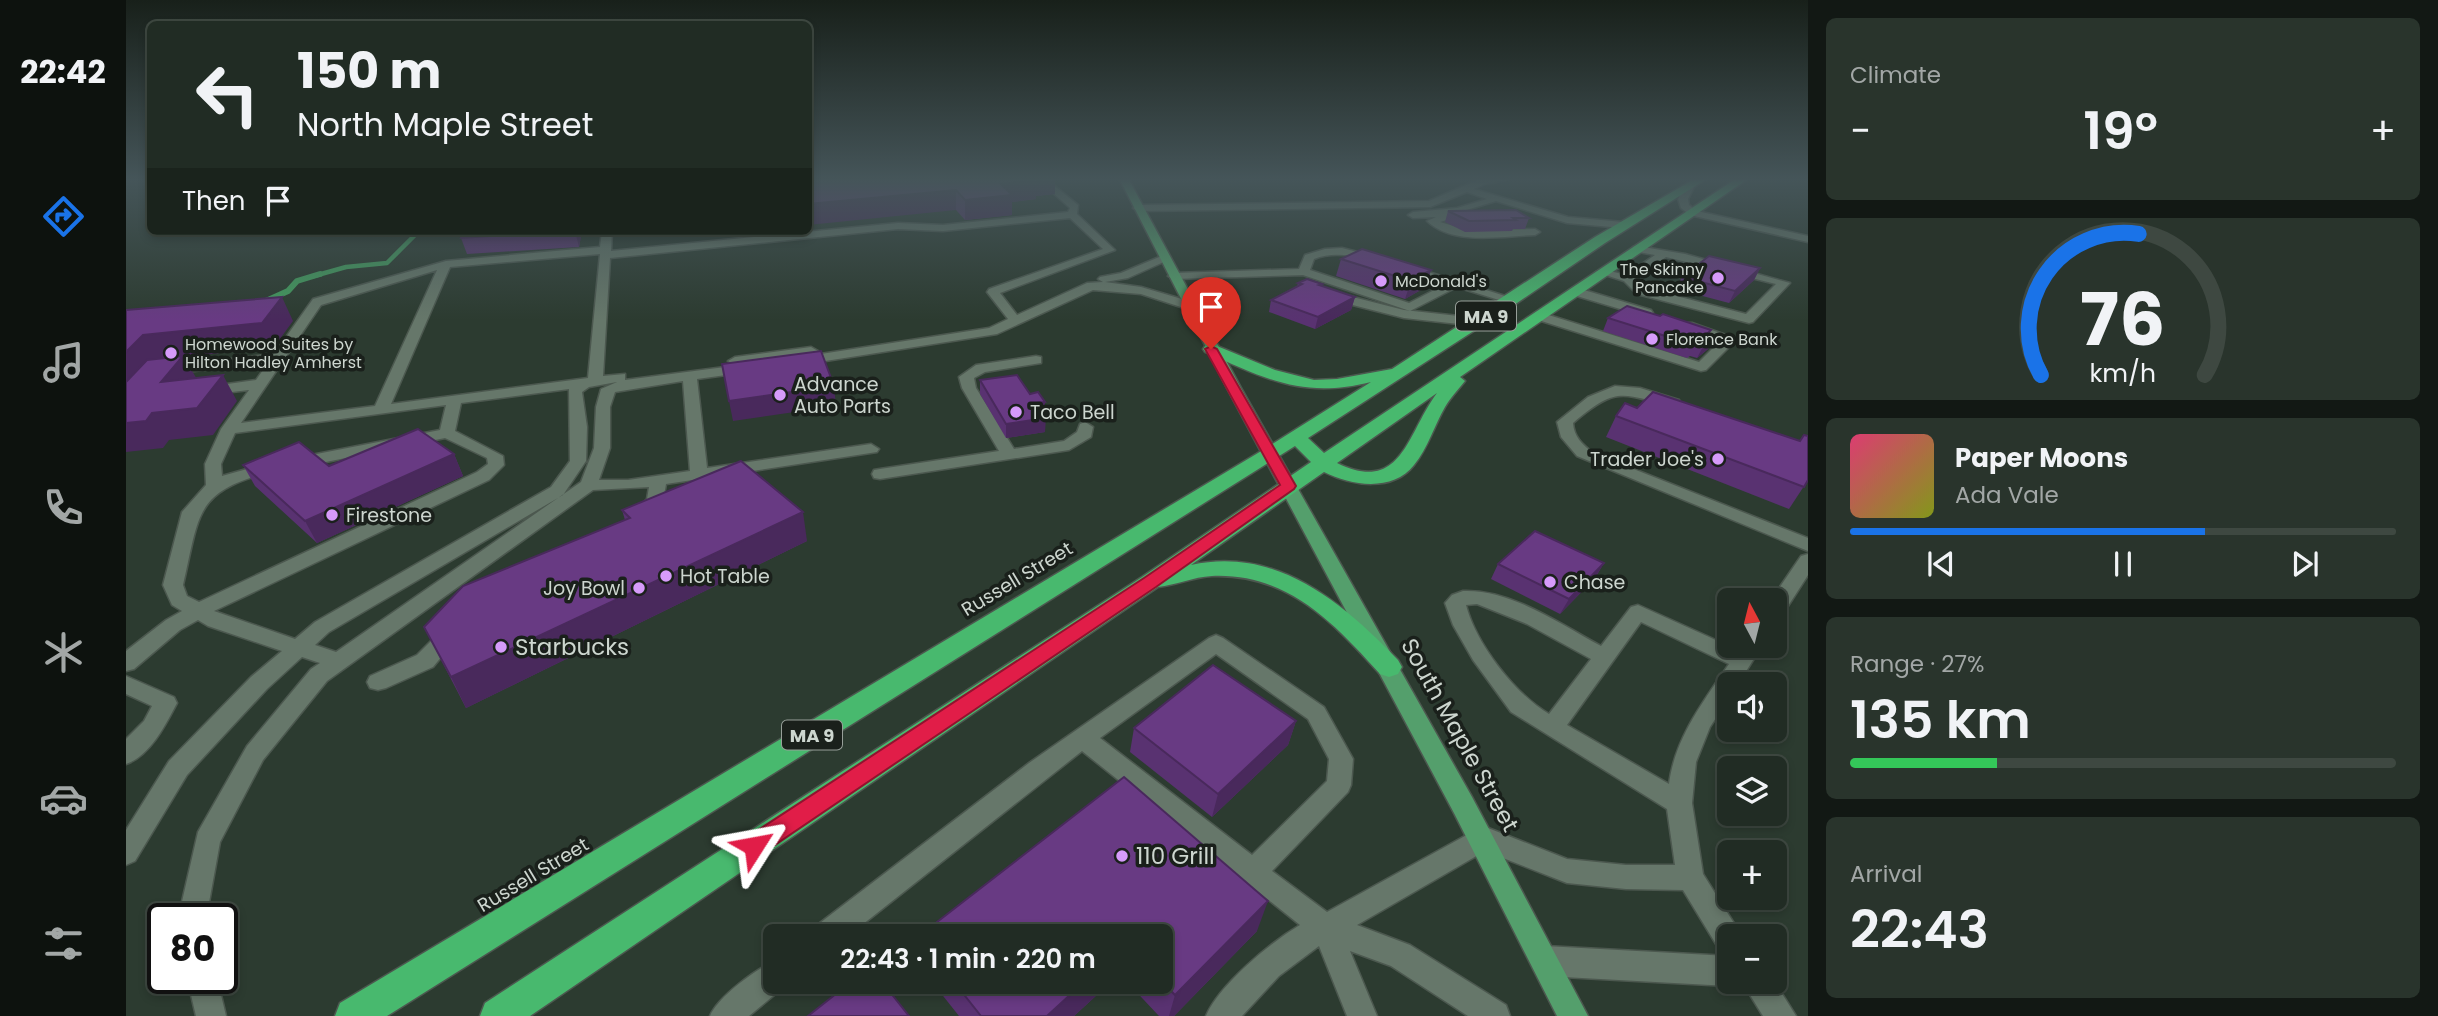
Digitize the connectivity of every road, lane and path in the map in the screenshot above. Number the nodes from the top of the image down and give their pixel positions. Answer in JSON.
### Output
{"nodes":[{"id":1,"x":969,"y":225,"type":"edge"},
{"id":2,"x":1083,"y":225,"type":"edge"},
{"id":3,"x":1147,"y":225,"type":"edge"},
{"id":4,"x":1438,"y":225,"type":"edge"},
{"id":5,"x":1576,"y":225,"type":"edge"},
{"id":6,"x":1623,"y":225,"type":"edge"},
{"id":7,"x":1673,"y":225,"type":"edge"},
{"id":8,"x":1761,"y":225,"type":"edge"},
{"id":9,"x":1778,"y":225,"type":"edge"},
{"id":10,"x":1535,"y":232,"type":"dead end"},
{"id":11,"x":1808,"y":232,"type":"edge"},
{"id":12,"x":812,"y":234,"type":"edge"},
{"id":13,"x":607,"y":235,"type":"edge"},
{"id":14,"x":797,"y":235,"type":"edge"},
{"id":15,"x":1808,"y":239,"type":"edge"},
{"id":16,"x":1600,"y":240,"type":"junction"},
{"id":17,"x":1637,"y":249,"type":"junction"},
{"id":18,"x":605,"y":252,"type":"junction"},
{"id":19,"x":1661,"y":256,"type":"junction"},
{"id":20,"x":1164,"y":258,"type":"junction"},
{"id":21,"x":446,"y":264,"type":"junction"},
{"id":22,"x":1416,"y":271,"type":"junction"},
{"id":23,"x":1304,"y":272,"type":"junction"},
{"id":24,"x":1602,"y":272,"type":"junction"},
{"id":25,"x":1277,"y":273,"type":"junction"},
{"id":26,"x":1174,"y":276,"type":"junction"},
{"id":27,"x":1628,"y":279,"type":"junction"},
{"id":28,"x":1456,"y":283,"type":"junction"},
{"id":29,"x":1574,"y":291,"type":"junction"},
{"id":30,"x":1512,"y":300,"type":"junction"},
{"id":31,"x":1415,"y":304,"type":"junction"},
{"id":32,"x":1188,"y":305,"type":"junction"},
{"id":33,"x":1011,"y":316,"type":"junction"},
{"id":34,"x":1539,"y":316,"type":"junction"},
{"id":35,"x":1477,"y":322,"type":"junction"},
{"id":36,"x":1211,"y":349,"type":"junction"},
{"id":37,"x":281,"y":358,"type":"junction"},
{"id":38,"x":1036,"y":360,"type":"dead end"},
{"id":39,"x":1467,"y":367,"type":"junction"},
{"id":40,"x":1404,"y":369,"type":"junction"},
{"id":41,"x":690,"y":375,"type":"junction"},
{"id":42,"x":156,"y":378,"type":"edge"},
{"id":43,"x":590,"y":382,"type":"junction"},
{"id":44,"x":261,"y":384,"type":"junction"},
{"id":45,"x":189,"y":393,"type":"edge"},
{"id":46,"x":455,"y":399,"type":"junction"},
{"id":47,"x":1691,"y":408,"type":"edge"},
{"id":48,"x":381,"y":409,"type":"junction"},
{"id":49,"x":1085,"y":427,"type":"dead end"},
{"id":50,"x":229,"y":429,"type":"junction"},
{"id":51,"x":447,"y":432,"type":"junction"},
{"id":52,"x":1297,"y":437,"type":"junction"},
{"id":53,"x":871,"y":449,"type":"dead end"},
{"id":54,"x":1009,"y":454,"type":"junction"},
{"id":55,"x":1270,"y":454,"type":"junction"},
{"id":56,"x":1323,"y":463,"type":"junction"},
{"id":57,"x":880,"y":474,"type":"dead end"},
{"id":58,"x":699,"y":475,"type":"junction"},
{"id":59,"x":658,"y":481,"type":"junction"},
{"id":60,"x":589,"y":485,"type":"junction"},
{"id":61,"x":215,"y":486,"type":"junction"},
{"id":62,"x":1288,"y":486,"type":"junction"},
{"id":63,"x":631,"y":522,"type":"edge"},
{"id":64,"x":1808,"y":545,"type":"edge"},
{"id":65,"x":1808,"y":560,"type":"edge"},
{"id":66,"x":1150,"y":582,"type":"junction"},
{"id":67,"x":1787,"y":592,"type":"edge"},
{"id":68,"x":198,"y":611,"type":"junction"},
{"id":69,"x":466,"y":617,"type":"edge"},
{"id":70,"x":1717,"y":642,"type":"edge"},
{"id":71,"x":297,"y":649,"type":"junction"},
{"id":72,"x":1604,"y":657,"type":"junction"},
{"id":73,"x":1744,"y":658,"type":"edge"},
{"id":74,"x":338,"y":661,"type":"junction"},
{"id":75,"x":126,"y":663,"type":"edge"},
{"id":76,"x":1389,"y":667,"type":"junction"},
{"id":77,"x":378,"y":682,"type":"dead end"},
{"id":78,"x":126,"y":684,"type":"edge"},
{"id":79,"x":1552,"y":727,"type":"junction"},
{"id":80,"x":1082,"y":738,"type":"junction"},
{"id":81,"x":126,"y":754,"type":"edge"},
{"id":82,"x":1679,"y":803,"type":"junction"},
{"id":83,"x":1483,"y":838,"type":"junction"},
{"id":84,"x":126,"y":853,"type":"edge"},
{"id":85,"x":1253,"y":872,"type":"junction"},
{"id":86,"x":1690,"y":878,"type":"junction"},
{"id":87,"x":195,"y":903,"type":"edge"},
{"id":88,"x":841,"y":924,"type":"edge"},
{"id":89,"x":1719,"y":924,"type":"edge"},
{"id":90,"x":1326,"y":928,"type":"junction"},
{"id":91,"x":1545,"y":961,"type":"junction"},
{"id":92,"x":1717,"y":970,"type":"edge"},
{"id":93,"x":763,"y":986,"type":"edge"},
{"id":94,"x":206,"y":994,"type":"edge"},
{"id":95,"x":1765,"y":994,"type":"edge"},
{"id":96,"x":211,"y":1016,"type":"edge"},
{"id":97,"x":353,"y":1016,"type":"edge"},
{"id":98,"x":498,"y":1016,"type":"edge"},
{"id":99,"x":725,"y":1016,"type":"edge"},
{"id":100,"x":1221,"y":1016,"type":"edge"},
{"id":101,"x":1362,"y":1016,"type":"edge"},
{"id":102,"x":1495,"y":1016,"type":"edge"},
{"id":103,"x":1573,"y":1016,"type":"edge"},
{"id":104,"x":1781,"y":1016,"type":"edge"}],
"edges":[{"from":1,"to":12,"type":"lane"},
{"from":2,"to":33,"type":"lane"},
{"from":3,"to":20,"type":"main road","name":"South Maple Street"},
{"from":4,"to":10,"type":"lane"},
{"from":5,"to":16,"type":"lane"},
{"from":6,"to":16,"type":"highway","name":"Russell Street","number":"MA 9"},
{"from":7,"to":17,"type":"highway","number":"MA 9"},
{"from":8,"to":15,"type":"lane"},
{"from":9,"to":11,"type":"lane"},
{"from":13,"to":18,"type":"lane"},
{"from":14,"to":18,"type":"lane"},
{"from":16,"to":30,"type":"highway","name":"Russell Street","number":"MA 9"},
{"from":17,"to":19,"type":"lane"},
{"from":17,"to":24,"type":"highway","number":"MA 9"},
{"from":18,"to":21,"type":"lane"},
{"from":18,"to":43,"type":"lane"},
{"from":19,"to":27,"type":"lane"},
{"from":19,"to":27,"type":"lane"},
{"from":20,"to":26,"type":"main road","name":"South Maple Street"},
{"from":20,"to":33,"type":"lane"},
{"from":21,"to":37,"type":"lane"},
{"from":21,"to":48,"type":"lane"},
{"from":22,"to":23,"type":"lane"},
{"from":22,"to":28,"type":"lane"},
{"from":22,"to":31,"type":"lane"},
{"from":23,"to":25,"type":"lane"},
{"from":23,"to":31,"type":"lane"},
{"from":24,"to":27,"type":"lane"},
{"from":24,"to":29,"type":"highway","number":"MA 9"},
{"from":25,"to":26,"type":"lane"},
{"from":25,"to":35,"type":"lane"},
{"from":26,"to":32,"type":"main road","name":"South Maple Street"},
{"from":28,"to":30,"type":"lane"},
{"from":28,"to":31,"type":"lane"},
{"from":29,"to":34,"type":"highway","number":"MA 9"},
{"from":29,"to":34,"type":"lane"},
{"from":30,"to":35,"type":"highway","name":"Russell Street","number":"MA 9"},
{"from":32,"to":36,"type":"main road","name":"South Maple Street"},
{"from":32,"to":41,"type":"lane"},
{"from":33,"to":43,"type":"lane"},
{"from":34,"to":39,"type":"highway","number":"MA 9"},
{"from":35,"to":40,"type":"highway","name":"Russell Street","number":"MA 9"},
{"from":36,"to":40,"type":"highway"},
{"from":36,"to":55,"type":"main road","name":"South Maple Street"},
{"from":37,"to":42,"type":"lane"},
{"from":37,"to":44,"type":"lane"},
{"from":38,"to":54,"type":"lane"},
{"from":39,"to":56,"type":"highway","number":"MA 9"},
{"from":39,"to":56,"type":"highway"},
{"from":40,"to":52,"type":"highway","name":"Russell Street","number":"MA 9"},
{"from":41,"to":58,"type":"lane"},
{"from":41,"to":60,"type":"lane"},
{"from":43,"to":46,"type":"lane"},
{"from":43,"to":71,"type":"lane"},
{"from":44,"to":45,"type":"lane"},
{"from":44,"to":50,"type":"lane"},
{"from":46,"to":48,"type":"lane"},
{"from":46,"to":51,"type":"lane"},
{"from":47,"to":64,"type":"lane"},
{"from":48,"to":50,"type":"lane"},
{"from":49,"to":54,"type":"lane"},
{"from":50,"to":61,"type":"lane"},
{"from":51,"to":61,"type":"lane"},
{"from":51,"to":68,"type":"lane"},
{"from":52,"to":55,"type":"highway","name":"Russell Street","number":"MA 9"},
{"from":52,"to":56,"type":"highway"},
{"from":53,"to":58,"type":"lane"},
{"from":54,"to":57,"type":"lane"},
{"from":55,"to":62,"type":"main road","name":"South Maple Street"},
{"from":55,"to":97,"type":"highway","name":"Russell Street","number":"MA 9"},
{"from":56,"to":62,"type":"highway","number":"MA 9"},
{"from":58,"to":59,"type":"lane"},
{"from":59,"to":60,"type":"lane"},
{"from":59,"to":63,"type":"lane"},
{"from":60,"to":74,"type":"lane"},
{"from":61,"to":68,"type":"lane"},
{"from":62,"to":66,"type":"highway","number":"MA 9"},
{"from":62,"to":76,"type":"main road","name":"South Maple Street"},
{"from":65,"to":67,"type":"lane"},
{"from":66,"to":76,"type":"highway"},
{"from":66,"to":98,"type":"highway","number":"MA 9"},
{"from":68,"to":71,"type":"lane"},
{"from":68,"to":75,"type":"lane"},
{"from":69,"to":77,"type":"lane"},
{"from":70,"to":72,"type":"lane"},
{"from":71,"to":74,"type":"lane"},
{"from":71,"to":84,"type":"lane"},
{"from":72,"to":79,"type":"lane"},
{"from":72,"to":79,"type":"lane"},
{"from":73,"to":82,"type":"lane"},
{"from":74,"to":87,"type":"lane"},
{"from":76,"to":83,"type":"main road","name":"South Maple Street"},
{"from":78,"to":81,"type":"lane"},
{"from":79,"to":82,"type":"lane"},
{"from":80,"to":85,"type":"lane"},
{"from":80,"to":85,"type":"lane"},
{"from":80,"to":88,"type":"lane"},
{"from":82,"to":86,"type":"lane"},
{"from":83,"to":86,"type":"lane"},
{"from":83,"to":90,"type":"lane"},
{"from":83,"to":91,"type":"main road","name":"South Maple Street"},
{"from":85,"to":90,"type":"lane"},
{"from":86,"to":89,"type":"lane"},
{"from":90,"to":100,"type":"lane"},
{"from":90,"to":101,"type":"lane"},
{"from":90,"to":102,"type":"lane"},
{"from":91,"to":92,"type":"lane"},
{"from":91,"to":103,"type":"main road","name":"South Maple Street"},
{"from":93,"to":99,"type":"lane"},
{"from":94,"to":96,"type":"lane"},
{"from":95,"to":104,"type":"lane"}]}
